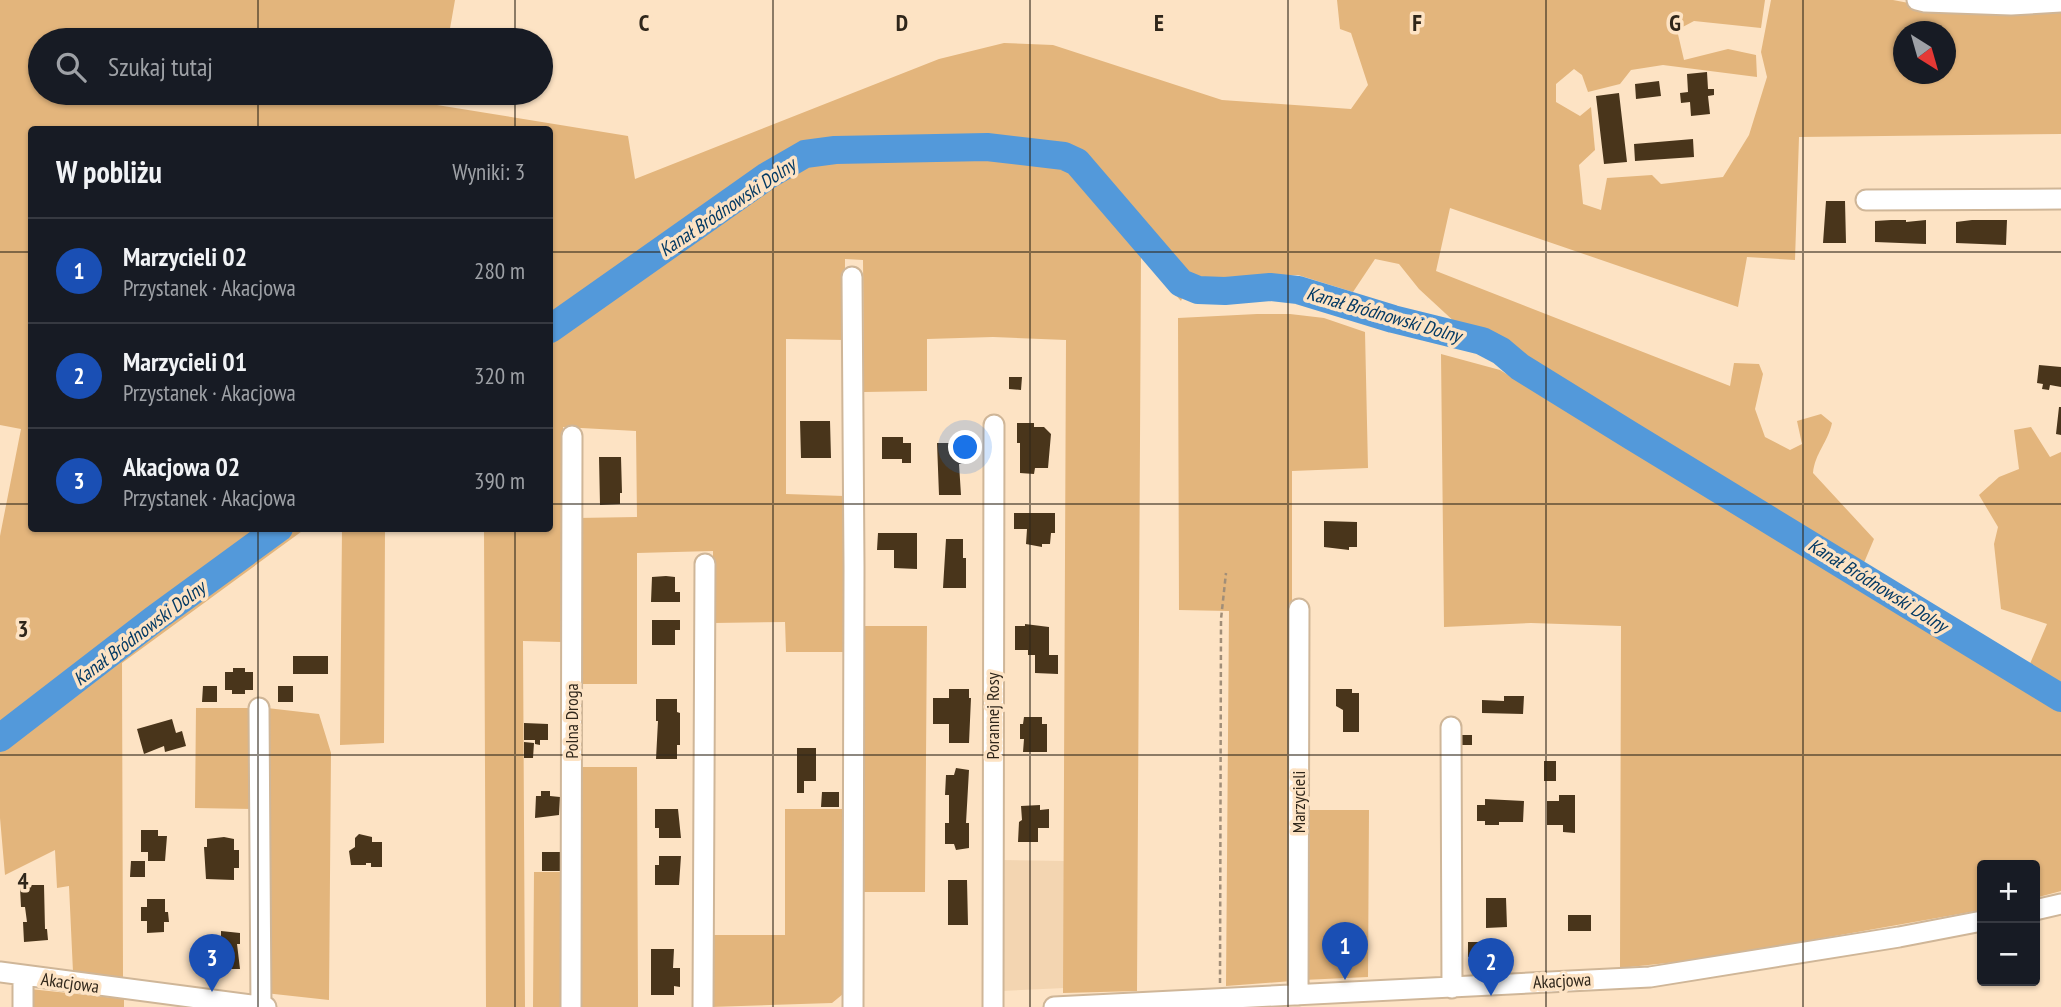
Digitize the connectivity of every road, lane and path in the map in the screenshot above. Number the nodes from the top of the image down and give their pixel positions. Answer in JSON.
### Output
{"nodes":[{"id":1,"x":1917,"y":0,"type":"edge"},
{"id":2,"x":2061,"y":2,"type":"edge"},
{"id":3,"x":2061,"y":199,"type":"edge"},
{"id":4,"x":1866,"y":200,"type":"dead end"},
{"id":5,"x":852,"y":277,"type":"dead end"},
{"id":6,"x":993,"y":425,"type":"dead end"},
{"id":7,"x":572,"y":436,"type":"dead end"},
{"id":8,"x":705,"y":564,"type":"dead end"},
{"id":9,"x":1226,"y":573,"type":"dead end"},
{"id":10,"x":1299,"y":609,"type":"dead end"},
{"id":11,"x":259,"y":708,"type":"dead end"},
{"id":12,"x":1451,"y":727,"type":"dead end"},
{"id":13,"x":2061,"y":904,"type":"edge"},
{"id":14,"x":2040,"y":909,"type":"edge"},
{"id":15,"x":1977,"y":921,"type":"edge"},
{"id":16,"x":0,"y":972,"type":"edge"},
{"id":17,"x":23,"y":977,"type":"junction"},
{"id":18,"x":1451,"y":988,"type":"junction"},
{"id":19,"x":1298,"y":995,"type":"junction"},
{"id":20,"x":1221,"y":999,"type":"junction"},
{"id":21,"x":199,"y":1003,"type":"edge"},
{"id":22,"x":23,"y":1007,"type":"edge"},
{"id":23,"x":263,"y":1007,"type":"edge"},
{"id":24,"x":571,"y":1007,"type":"edge"},
{"id":25,"x":703,"y":1007,"type":"edge"},
{"id":26,"x":853,"y":1007,"type":"edge"},
{"id":27,"x":993,"y":1007,"type":"edge"},
{"id":28,"x":1054,"y":1007,"type":"edge"}],
"edges":[{"from":1,"to":2,"type":"street"},
{"from":3,"to":4,"type":"street"},
{"from":5,"to":26,"type":"street"},
{"from":6,"to":27,"type":"street","name":"Porannej Rosy"},
{"from":7,"to":24,"type":"street","name":"Polna Droga"},
{"from":8,"to":25,"type":"street"},
{"from":9,"to":20,"type":"path"},
{"from":10,"to":19,"type":"street","name":"Marzycieli"},
{"from":11,"to":23,"type":"street"},
{"from":12,"to":18,"type":"street"},
{"from":13,"to":14,"type":"street"},
{"from":15,"to":18,"type":"street","name":"Akacjowa"},
{"from":16,"to":17,"type":"street","name":"Akacjowa"},
{"from":17,"to":21,"type":"street","name":"Akacjowa"},
{"from":17,"to":22,"type":"street"},
{"from":18,"to":19,"type":"street","name":"Akacjowa"},
{"from":19,"to":20,"type":"street","name":"Akacjowa"},
{"from":20,"to":28,"type":"street","name":"Akacjowa"},
{"from":21,"to":23,"type":"street","name":"Akacjowa"}]}
